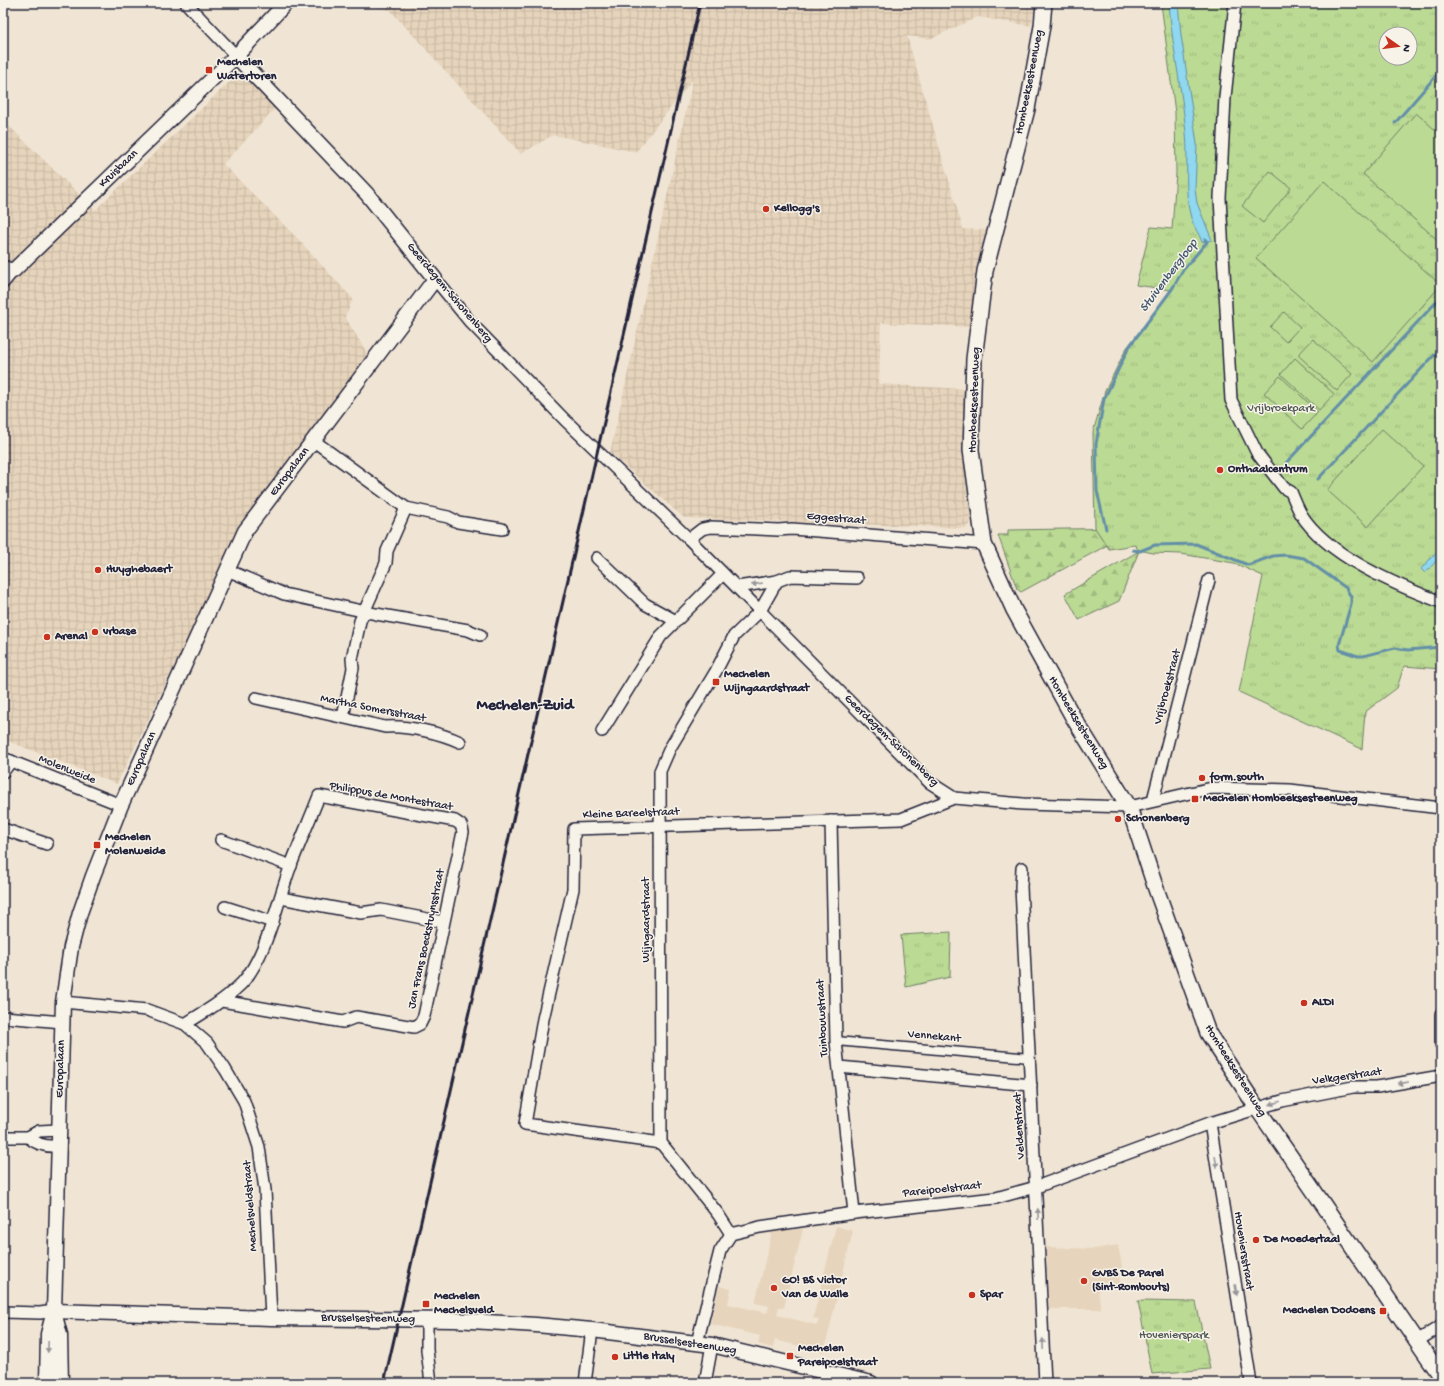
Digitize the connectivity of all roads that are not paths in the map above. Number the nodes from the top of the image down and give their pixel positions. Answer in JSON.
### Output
{"nodes":[{"id":1,"x":186,"y":3,"type":"edge"},
{"id":2,"x":286,"y":3,"type":"edge"},
{"id":3,"x":1044,"y":3,"type":"edge"},
{"id":4,"x":1235,"y":3,"type":"edge"},
{"id":5,"x":236,"y":56,"type":"junction"},
{"id":6,"x":8,"y":270,"type":"edge"},
{"id":7,"x":435,"y":279,"type":"junction"},
{"id":8,"x":3,"y":283,"type":"edge"},
{"id":9,"x":314,"y":441,"type":"junction"},
{"id":10,"x":406,"y":508,"type":"junction"},
{"id":11,"x":502,"y":529,"type":"dead end"},
{"id":12,"x":689,"y":538,"type":"junction"},
{"id":13,"x":984,"y":544,"type":"junction"},
{"id":14,"x":597,"y":558,"type":"dead end"},
{"id":15,"x":227,"y":570,"type":"junction"},
{"id":16,"x":722,"y":574,"type":"junction"},
{"id":17,"x":857,"y":578,"type":"dead end"},
{"id":18,"x":1210,"y":580,"type":"dead end"},
{"id":19,"x":777,"y":581,"type":"junction"},
{"id":20,"x":737,"y":587,"type":"junction"},
{"id":21,"x":1441,"y":602,"type":"edge"},
{"id":22,"x":364,"y":610,"type":"junction"},
{"id":23,"x":760,"y":611,"type":"junction"},
{"id":24,"x":676,"y":621,"type":"junction"},
{"id":25,"x":480,"y":635,"type":"dead end"},
{"id":26,"x":256,"y":698,"type":"dead end"},
{"id":27,"x":343,"y":717,"type":"junction"},
{"id":28,"x":602,"y":731,"type":"dead end"},
{"id":29,"x":460,"y":742,"type":"dead end"},
{"id":30,"x":7,"y":760,"type":"edge"},
{"id":31,"x":3,"y":772,"type":"edge"},
{"id":32,"x":954,"y":798,"type":"junction"},
{"id":33,"x":1153,"y":800,"type":"junction"},
{"id":34,"x":121,"y":805,"type":"junction"},
{"id":35,"x":1129,"y":807,"type":"junction"},
{"id":36,"x":1441,"y":808,"type":"edge"},
{"id":37,"x":831,"y":821,"type":"junction"},
{"id":38,"x":461,"y":825,"type":"joint"},
{"id":39,"x":660,"y":826,"type":"junction"},
{"id":40,"x":3,"y":829,"type":"edge"},
{"id":41,"x":221,"y":840,"type":"dead end"},
{"id":42,"x":47,"y":844,"type":"dead end"},
{"id":43,"x":291,"y":866,"type":"junction"},
{"id":44,"x":1022,"y":868,"type":"dead end"},
{"id":45,"x":281,"y":898,"type":"junction"},
{"id":46,"x":225,"y":907,"type":"dead end"},
{"id":47,"x":273,"y":922,"type":"junction"},
{"id":48,"x":443,"y":922,"type":"junction"},
{"id":49,"x":222,"y":1001,"type":"junction"},
{"id":50,"x":63,"y":1002,"type":"junction"},
{"id":51,"x":1441,"y":1014,"type":"edge"},
{"id":52,"x":3,"y":1017,"type":"edge"},
{"id":53,"x":63,"y":1022,"type":"junction"},
{"id":54,"x":185,"y":1024,"type":"junction"},
{"id":55,"x":836,"y":1041,"type":"junction"},
{"id":56,"x":1441,"y":1044,"type":"edge"},
{"id":57,"x":1030,"y":1058,"type":"junction"},
{"id":58,"x":839,"y":1067,"type":"junction"},
{"id":59,"x":1441,"y":1076,"type":"edge"},
{"id":60,"x":1031,"y":1085,"type":"junction"},
{"id":61,"x":1257,"y":1108,"type":"junction"},
{"id":62,"x":1210,"y":1123,"type":"junction"},
{"id":63,"x":58,"y":1130,"type":"junction"},
{"id":64,"x":3,"y":1137,"type":"edge"},
{"id":65,"x":28,"y":1137,"type":"junction"},
{"id":66,"x":661,"y":1143,"type":"junction"},
{"id":67,"x":58,"y":1146,"type":"junction"},
{"id":68,"x":1036,"y":1187,"type":"junction"},
{"id":69,"x":854,"y":1213,"type":"junction"},
{"id":70,"x":732,"y":1234,"type":"junction"},
{"id":71,"x":54,"y":1311,"type":"junction"},
{"id":72,"x":3,"y":1312,"type":"edge"},
{"id":73,"x":271,"y":1318,"type":"junction"},
{"id":74,"x":427,"y":1320,"type":"junction"},
{"id":75,"x":1441,"y":1326,"type":"edge"},
{"id":76,"x":592,"y":1330,"type":"junction"},
{"id":77,"x":1417,"y":1340,"type":"junction"},
{"id":78,"x":697,"y":1343,"type":"junction"},
{"id":79,"x":712,"y":1345,"type":"junction"},
{"id":80,"x":1441,"y":1376,"type":"edge"},
{"id":81,"x":47,"y":1383,"type":"edge"},
{"id":82,"x":61,"y":1383,"type":"edge"},
{"id":83,"x":431,"y":1383,"type":"edge"},
{"id":84,"x":586,"y":1383,"type":"edge"},
{"id":85,"x":705,"y":1383,"type":"edge"},
{"id":86,"x":871,"y":1383,"type":"edge"},
{"id":87,"x":1045,"y":1383,"type":"edge"},
{"id":88,"x":1251,"y":1383,"type":"edge"}],
"edges":[{"from":1,"to":5,"type":"street","name":"Geerdegem-Schonenberg"},
{"from":2,"to":5,"type":"street","name":"Kruisbaan"},
{"from":3,"to":13,"type":"main road","name":"Hombeeksesteenweg"},
{"from":4,"to":21,"type":"street"},
{"from":5,"to":6,"type":"street","name":"Kruisbaan"},
{"from":5,"to":7,"type":"street","name":"Geerdegem-Schonenberg"},
{"from":6,"to":8,"type":"street","name":"Kruisbaan"},
{"from":7,"to":9,"type":"street","name":"Europalaan"},
{"from":7,"to":12,"type":"street","name":"Geerdegem-Schonenberg"},
{"from":9,"to":10,"type":"street"},
{"from":9,"to":15,"type":"street","name":"Europalaan"},
{"from":10,"to":11,"type":"street"},
{"from":10,"to":22,"type":"street"},
{"from":12,"to":13,"type":"street","name":"Eggestraat"},
{"from":12,"to":16,"type":"street","name":"Geerdegem-Schonenberg"},
{"from":13,"to":35,"type":"main road","name":"Hombeeksesteenweg"},
{"from":14,"to":24,"type":"street"},
{"from":15,"to":22,"type":"street"},
{"from":15,"to":34,"type":"street","name":"Europalaan"},
{"from":16,"to":20,"type":"street","name":"Geerdegem-Schonenberg"},
{"from":16,"to":24,"type":"street"},
{"from":17,"to":19,"type":"street"},
{"from":18,"to":33,"type":"street","name":"Vrijbroekstraat"},
{"from":19,"to":20,"type":"street","one_way":true},
{"from":19,"to":23,"type":"street","name":"Wijngaardstraat"},
{"from":20,"to":23,"type":"street","name":"Geerdegem-Schonenberg"},
{"from":22,"to":25,"type":"street"},
{"from":22,"to":27,"type":"street"},
{"from":23,"to":32,"type":"street","name":"Geerdegem-Schonenberg"},
{"from":23,"to":39,"type":"street","name":"Wijngaardstraat"},
{"from":24,"to":28,"type":"street"},
{"from":26,"to":27,"type":"street","name":"Martha Somersstraat"},
{"from":27,"to":29,"type":"street","name":"Martha Somersstraat"},
{"from":30,"to":31,"type":"street"},
{"from":30,"to":34,"type":"street","name":"Molenweide"},
{"from":32,"to":35,"type":"street","name":"Geerdegem-Schonenberg"},
{"from":32,"to":37,"type":"street","name":"Kleine Bareelstraat"},
{"from":33,"to":35,"type":"street","name":"Geerdegem-Schonenberg"},
{"from":33,"to":36,"type":"street","name":"Geerdegem-Schonenberg"},
{"from":34,"to":50,"type":"street","name":"Europalaan"},
{"from":35,"to":61,"type":"main road","name":"Hombeeksesteenweg"},
{"from":37,"to":39,"type":"street","name":"Kleine Bareelstraat"},
{"from":37,"to":55,"type":"street","name":"Tuinbouwstraat"},
{"from":38,"to":43,"type":"street","name":"Philippus de Montestraat"},
{"from":38,"to":48,"type":"street","name":"Jan Frans Boeckstuynsstraat"},
{"from":39,"to":66,"type":"street","name":"Wijngaardstraat"},
{"from":39,"to":66,"type":"street","name":"Kleine Bareelstraat"},
{"from":40,"to":42,"type":"street"},
{"from":41,"to":43,"type":"street"},
{"from":43,"to":45,"type":"street","name":"Philippus de Montestraat"},
{"from":44,"to":57,"type":"street","name":"Veldenstraat"},
{"from":45,"to":47,"type":"street","name":"Philippus de Montestraat"},
{"from":45,"to":48,"type":"street"},
{"from":46,"to":47,"type":"street"},
{"from":47,"to":49,"type":"street","name":"Philippus de Montestraat"},
{"from":48,"to":49,"type":"street","name":"Jan Frans Boeckstuynsstraat"},
{"from":49,"to":54,"type":"street","name":"Philippus de Montestraat"},
{"from":50,"to":53,"type":"street","name":"Europalaan"},
{"from":50,"to":54,"type":"street","name":"Mechelsveldstraat"},
{"from":51,"to":56,"type":"street"},
{"from":52,"to":53,"type":"street"},
{"from":53,"to":63,"type":"street","name":"Europalaan"},
{"from":54,"to":73,"type":"street","name":"Mechelsveldstraat"},
{"from":55,"to":57,"type":"street","name":"Vennekant"},
{"from":55,"to":58,"type":"street","name":"Tuinbouwstraat"},
{"from":57,"to":60,"type":"street","name":"Veldenstraat"},
{"from":58,"to":60,"type":"street"},
{"from":58,"to":69,"type":"street","name":"Tuinbouwstraat"},
{"from":59,"to":61,"type":"street","name":"Velkgerstraat","one_way":true},
{"from":60,"to":68,"type":"street","name":"Veldenstraat"},
{"from":61,"to":62,"type":"street","name":"Pareipoelstraat"},
{"from":61,"to":77,"type":"main road","name":"Hombeeksesteenweg"},
{"from":62,"to":68,"type":"street","name":"Pareipoelstraat"},
{"from":62,"to":88,"type":"street","name":"Hoveniersstraat","one_way":true},
{"from":63,"to":65,"type":"street"},
{"from":63,"to":67,"type":"street","name":"Europalaan"},
{"from":64,"to":65,"type":"street"},
{"from":65,"to":67,"type":"street"},
{"from":66,"to":70,"type":"street"},
{"from":67,"to":71,"type":"street","name":"Europalaan"},
{"from":68,"to":69,"type":"street","name":"Pareipoelstraat"},
{"from":87,"to":68,"type":"street","name":"Veldenstraat","one_way":true},
{"from":69,"to":70,"type":"street","name":"Pareipoelstraat"},
{"from":70,"to":78,"type":"street"},
{"from":71,"to":72,"type":"street","name":"Brusselsesteenweg"},
{"from":71,"to":73,"type":"street","name":"Brusselsesteenweg"},
{"from":71,"to":81,"type":"street","name":"Europalaan","one_way":true},
{"from":71,"to":82,"type":"street","name":"Europalaan"},
{"from":73,"to":74,"type":"street","name":"Brusselsesteenweg"},
{"from":74,"to":76,"type":"street","name":"Brusselsesteenweg"},
{"from":74,"to":83,"type":"street"},
{"from":75,"to":77,"type":"street"},
{"from":76,"to":78,"type":"street","name":"Brusselsesteenweg"},
{"from":76,"to":84,"type":"street"},
{"from":77,"to":80,"type":"main road","name":"Hombeeksesteenweg"},
{"from":78,"to":79,"type":"street","name":"Brusselsesteenweg"},
{"from":79,"to":85,"type":"street"},
{"from":79,"to":86,"type":"street","name":"Brusselsesteenweg"}]}
